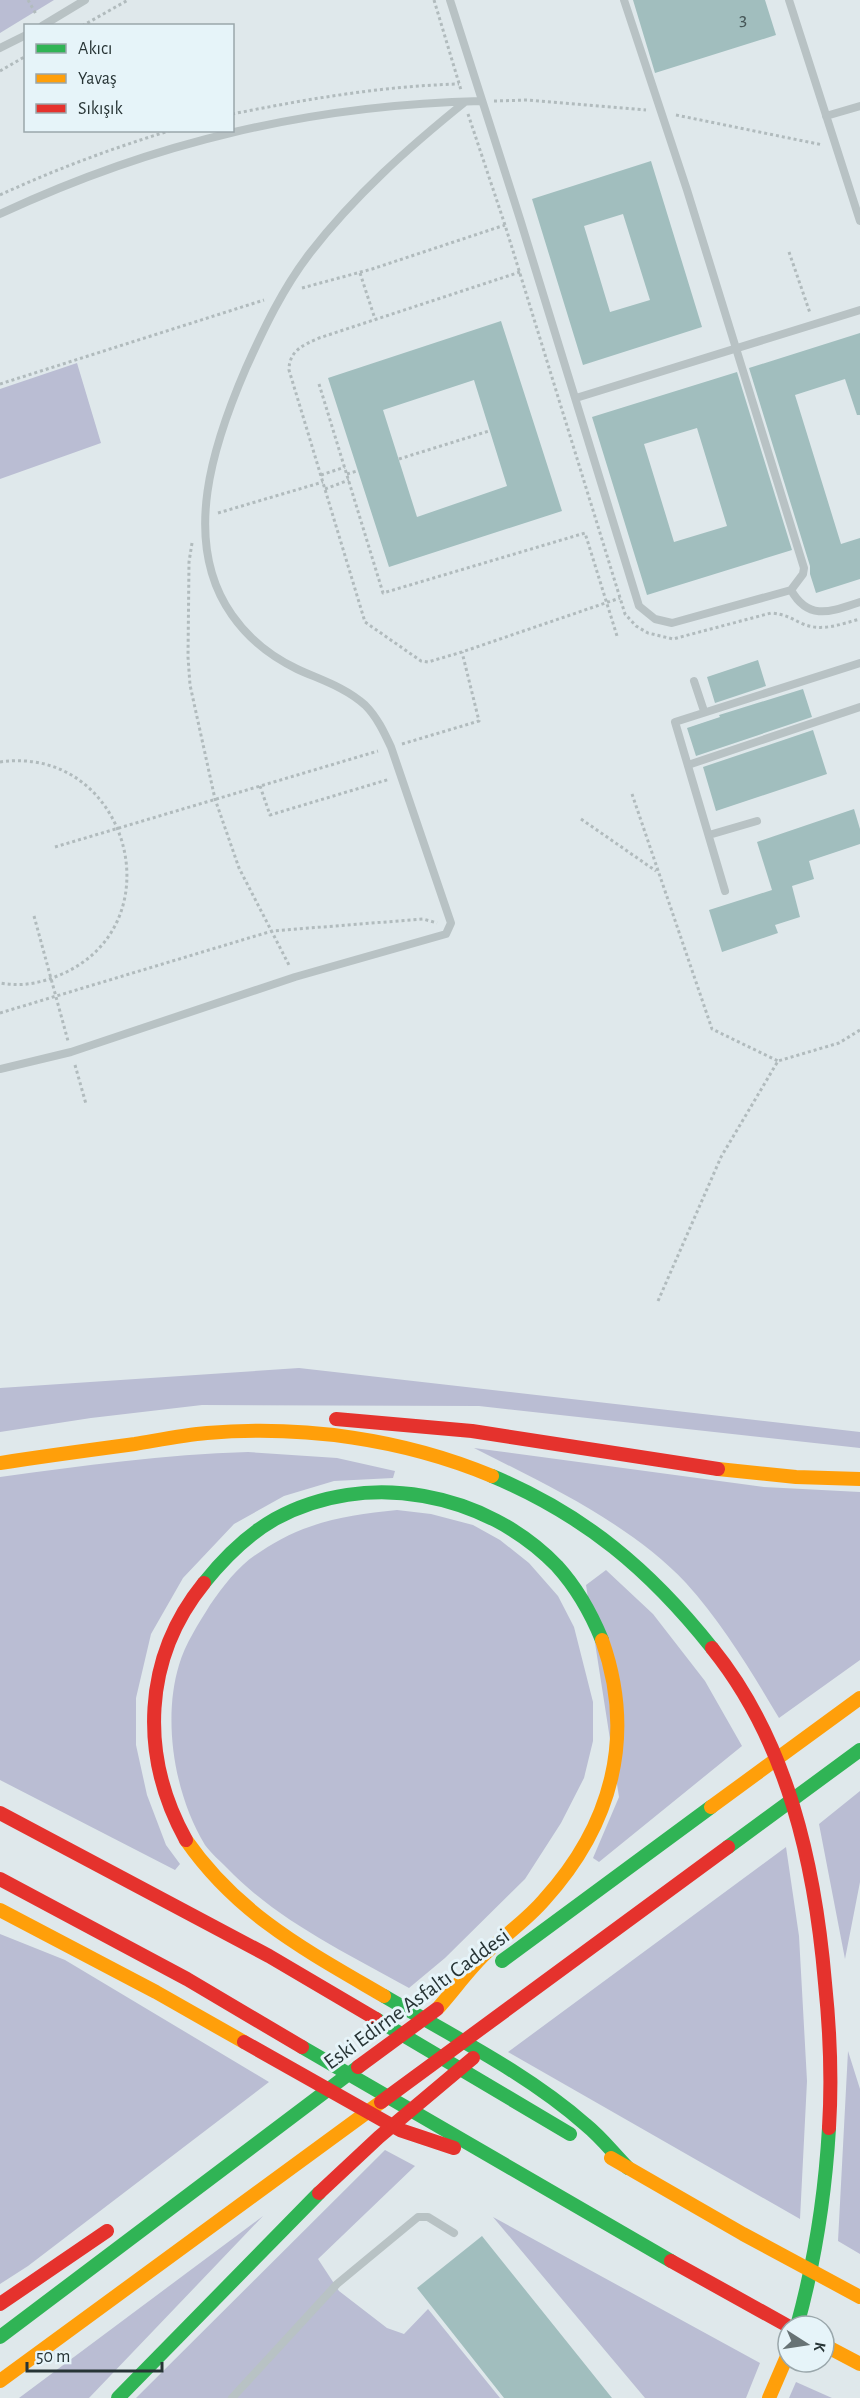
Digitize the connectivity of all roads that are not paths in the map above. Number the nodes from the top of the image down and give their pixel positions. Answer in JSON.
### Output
{"nodes":[{"id":1,"x":85,"y":0,"type":"edge"},
{"id":2,"x":450,"y":0,"type":"edge"},
{"id":3,"x":624,"y":0,"type":"edge"},
{"id":4,"x":789,"y":0,"type":"edge"},
{"id":5,"x":45,"y":24,"type":"edge"},
{"id":6,"x":24,"y":35,"type":"edge"},
{"id":7,"x":0,"y":48,"type":"edge"},
{"id":8,"x":481,"y":101,"type":"junction"},
{"id":9,"x":465,"y":102,"type":"junction"},
{"id":10,"x":860,"y":106,"type":"edge"},
{"id":11,"x":826,"y":116,"type":"junction"},
{"id":12,"x":234,"y":131,"type":"edge"},
{"id":13,"x":229,"y":132,"type":"edge"},
{"id":14,"x":0,"y":214,"type":"edge"},
{"id":15,"x":860,"y":221,"type":"edge"},
{"id":16,"x":860,"y":310,"type":"edge"},
{"id":17,"x":736,"y":348,"type":"junction"},
{"id":18,"x":576,"y":398,"type":"junction"},
{"id":19,"x":791,"y":590,"type":"junction"},
{"id":20,"x":860,"y":602,"type":"edge"},
{"id":21,"x":860,"y":663,"type":"edge"},
{"id":22,"x":694,"y":681,"type":"dead end"},
{"id":23,"x":860,"y":707,"type":"edge"},
{"id":24,"x":704,"y":711,"type":"junction"},
{"id":25,"x":688,"y":765,"type":"junction"},
{"id":26,"x":757,"y":821,"type":"dead end"},
{"id":27,"x":709,"y":835,"type":"junction"},
{"id":28,"x":725,"y":891,"type":"dead end"},
{"id":29,"x":0,"y":1069,"type":"edge"},
{"id":30,"x":241,"y":1417,"type":"dead end"},
{"id":31,"x":284,"y":1417,"type":"dead end"},
{"id":32,"x":317,"y":1418,"type":"dead end"},
{"id":33,"x":0,"y":1463,"type":"edge"},
{"id":34,"x":860,"y":1479,"type":"edge"},
{"id":35,"x":860,"y":1698,"type":"edge"},
{"id":36,"x":860,"y":1750,"type":"edge"},
{"id":37,"x":0,"y":1813,"type":"edge"},
{"id":38,"x":0,"y":1879,"type":"edge"},
{"id":39,"x":0,"y":1910,"type":"edge"},
{"id":40,"x":614,"y":1929,"type":"junction"},
{"id":41,"x":541,"y":2002,"type":"dead end"},
{"id":42,"x":439,"y":2007,"type":"junction"},
{"id":43,"x":492,"y":2043,"type":"dead end"},
{"id":44,"x":304,"y":2106,"type":"junction"},
{"id":45,"x":238,"y":2139,"type":"dead end"},
{"id":46,"x":503,"y":2163,"type":"junction"},
{"id":47,"x":628,"y":2168,"type":"junction"},
{"id":48,"x":117,"y":2224,"type":"dead end"},
{"id":49,"x":454,"y":2233,"type":"dead end"},
{"id":50,"x":860,"y":2297,"type":"edge"},
{"id":51,"x":0,"y":2304,"type":"edge"},
{"id":52,"x":799,"y":2314,"type":"edge"},
{"id":53,"x":776,"y":2319,"type":"edge"},
{"id":54,"x":0,"y":2337,"type":"edge"},
{"id":55,"x":836,"y":2351,"type":"edge"},
{"id":56,"x":860,"y":2364,"type":"edge"},
{"id":57,"x":780,"y":2374,"type":"edge"},
{"id":58,"x":0,"y":2381,"type":"edge"},
{"id":59,"x":771,"y":2394,"type":"edge"},
{"id":60,"x":118,"y":2398,"type":"edge"},
{"id":61,"x":232,"y":2398,"type":"edge"}],
"edges":[{"from":1,"to":5,"type":"lane"},
{"from":2,"to":8,"type":"lane"},
{"from":3,"to":17,"type":"lane"},
{"from":4,"to":11,"type":"lane"},
{"from":6,"to":7,"type":"lane"},
{"from":8,"to":9,"type":"lane"},
{"from":8,"to":18,"type":"lane"},
{"from":9,"to":12,"type":"lane"},
{"from":9,"to":29,"type":"lane"},
{"from":10,"to":11,"type":"lane"},
{"from":11,"to":15,"type":"lane"},
{"from":13,"to":14,"type":"lane"},
{"from":16,"to":17,"type":"lane"},
{"from":17,"to":18,"type":"lane"},
{"from":17,"to":19,"type":"lane"},
{"from":18,"to":19,"type":"lane"},
{"from":19,"to":20,"type":"lane"},
{"from":21,"to":24,"type":"lane"},
{"from":22,"to":24,"type":"lane"},
{"from":23,"to":25,"type":"lane"},
{"from":24,"to":25,"type":"lane"},
{"from":25,"to":27,"type":"lane"},
{"from":26,"to":27,"type":"lane"},
{"from":27,"to":28,"type":"lane"},
{"from":30,"to":31,"type":"highway"},
{"from":32,"to":34,"type":"highway"},
{"from":33,"to":52,"type":"highway"},
{"from":35,"to":42,"type":"highway","name":"Eski Edirne Asfaltı Caddesi"},
{"from":36,"to":40,"type":"highway"},
{"from":37,"to":47,"type":"highway"},
{"from":38,"to":46,"type":"highway"},
{"from":39,"to":46,"type":"highway"},
{"from":40,"to":41,"type":"highway"},
{"from":40,"to":58,"type":"highway"},
{"from":42,"to":44,"type":"highway","name":"Eski Edirne Asfaltı Caddesi"},
{"from":42,"to":47,"type":"highway"},
{"from":43,"to":60,"type":"highway"},
{"from":44,"to":45,"type":"highway"},
{"from":44,"to":54,"type":"highway","name":"Eski Edirne Asfaltı Caddesi"},
{"from":46,"to":53,"type":"highway"},
{"from":47,"to":50,"type":"highway"},
{"from":48,"to":51,"type":"highway"},
{"from":49,"to":61,"type":"lane"},
{"from":55,"to":56,"type":"highway"},
{"from":57,"to":59,"type":"highway"}]}
